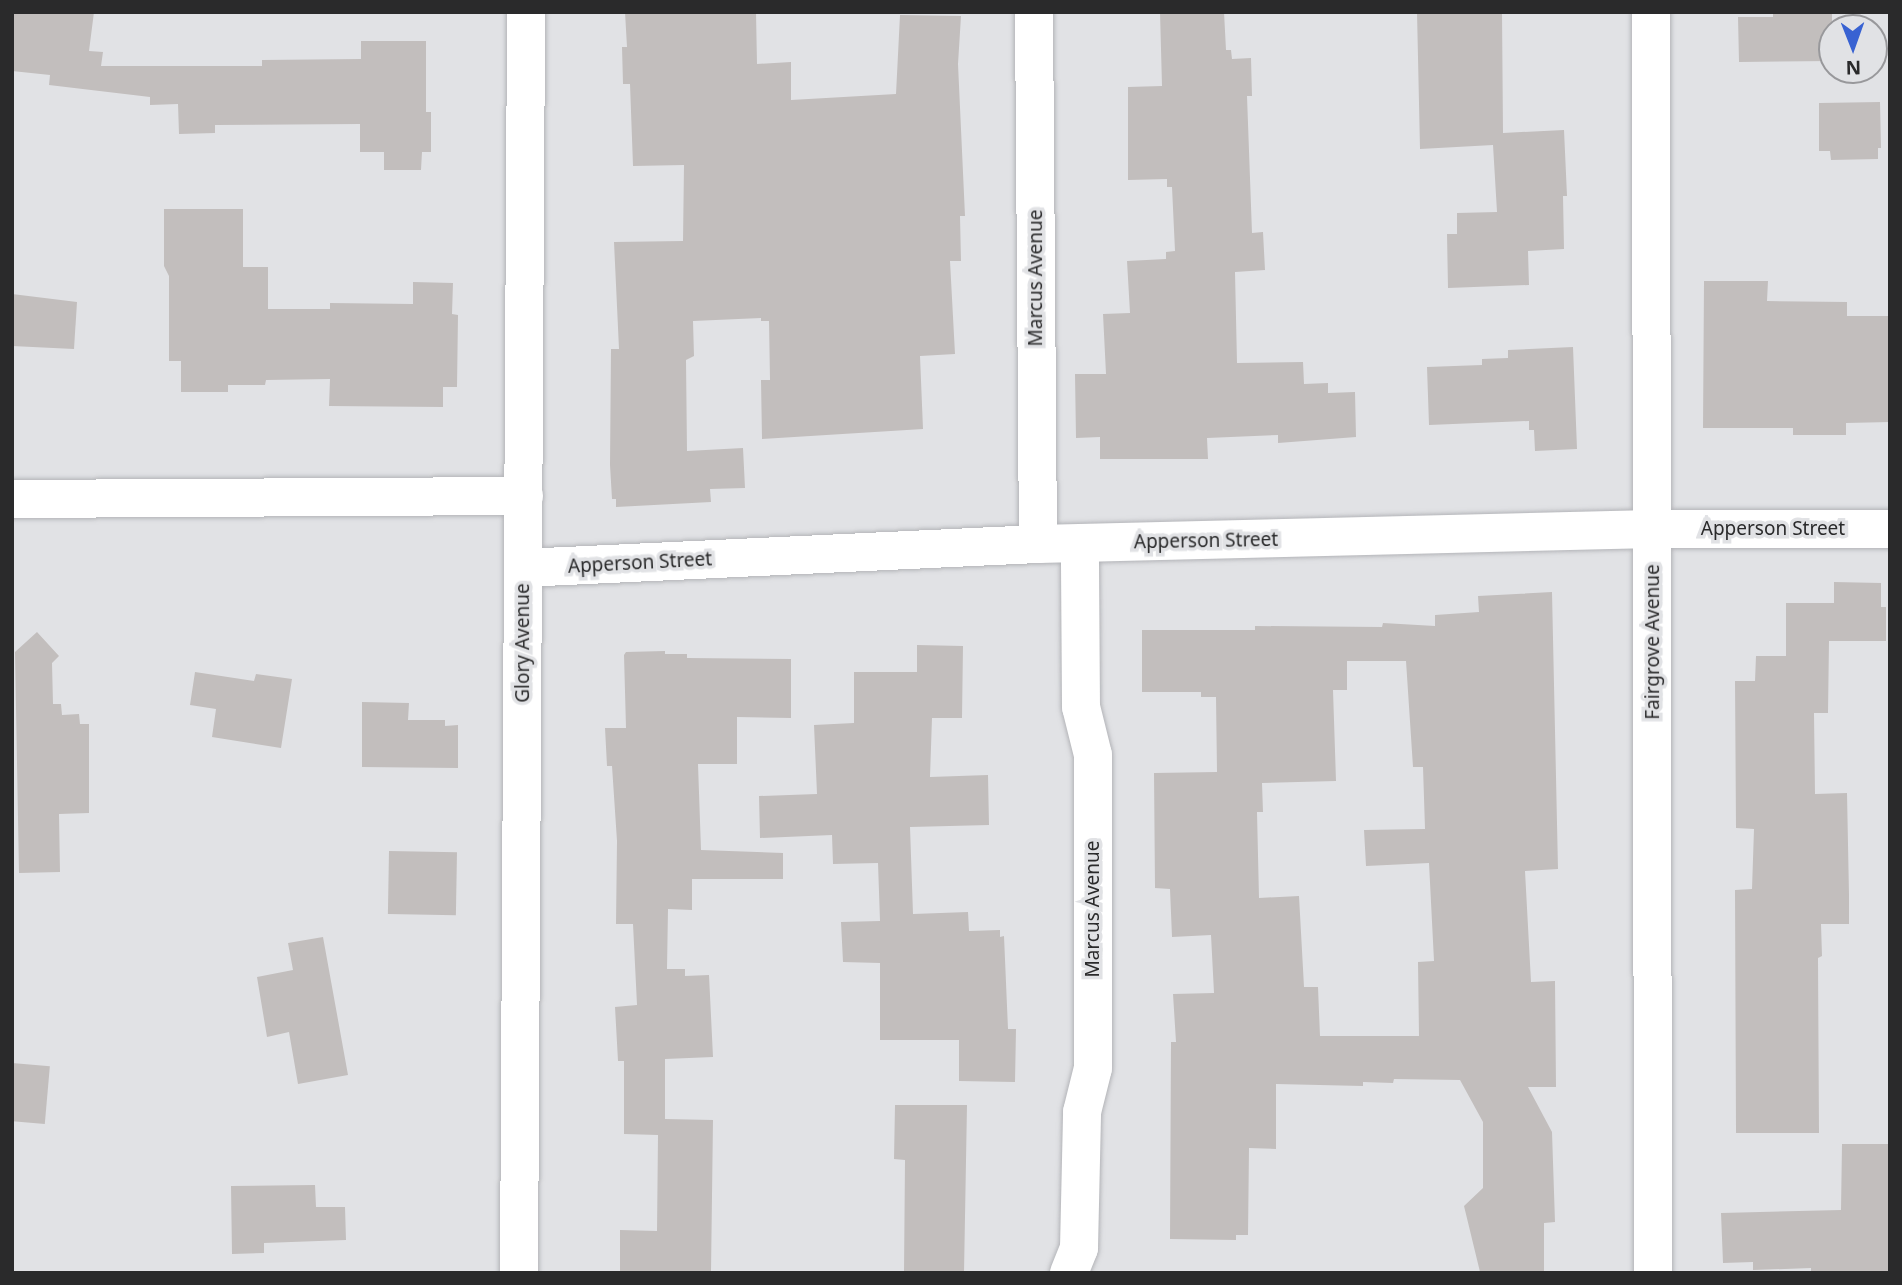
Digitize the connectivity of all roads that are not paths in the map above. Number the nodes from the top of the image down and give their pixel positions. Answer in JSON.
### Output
{"nodes":[{"id":1,"x":527,"y":12,"type":"edge"},
{"id":2,"x":1034,"y":12,"type":"edge"},
{"id":3,"x":1651,"y":12,"type":"edge"},
{"id":4,"x":524,"y":496,"type":"junction"},
{"id":5,"x":12,"y":499,"type":"edge"},
{"id":6,"x":1653,"y":529,"type":"junction"},
{"id":7,"x":1890,"y":529,"type":"edge"},
{"id":8,"x":1038,"y":544,"type":"junction"},
{"id":9,"x":1080,"y":544,"type":"junction"},
{"id":10,"x":523,"y":568,"type":"junction"},
{"id":11,"x":519,"y":1273,"type":"edge"},
{"id":12,"x":1069,"y":1273,"type":"edge"},
{"id":13,"x":1653,"y":1273,"type":"edge"}],
"edges":[{"from":1,"to":4,"type":"street","name":"Glory Avenue"},
{"from":2,"to":8,"type":"street","name":"Marcus Avenue"},
{"from":3,"to":6,"type":"street","name":"Fairgrove Avenue"},
{"from":4,"to":5,"type":"street"},
{"from":4,"to":10,"type":"street","name":"Glory Avenue"},
{"from":6,"to":7,"type":"street","name":"Apperson Street"},
{"from":6,"to":9,"type":"street","name":"Apperson Street"},
{"from":6,"to":13,"type":"street","name":"Fairgrove Avenue"},
{"from":8,"to":9,"type":"street","name":"Apperson Street"},
{"from":8,"to":10,"type":"street","name":"Apperson Street"},
{"from":9,"to":12,"type":"street","name":"Marcus Avenue"},
{"from":10,"to":11,"type":"street","name":"Glory Avenue"}]}
